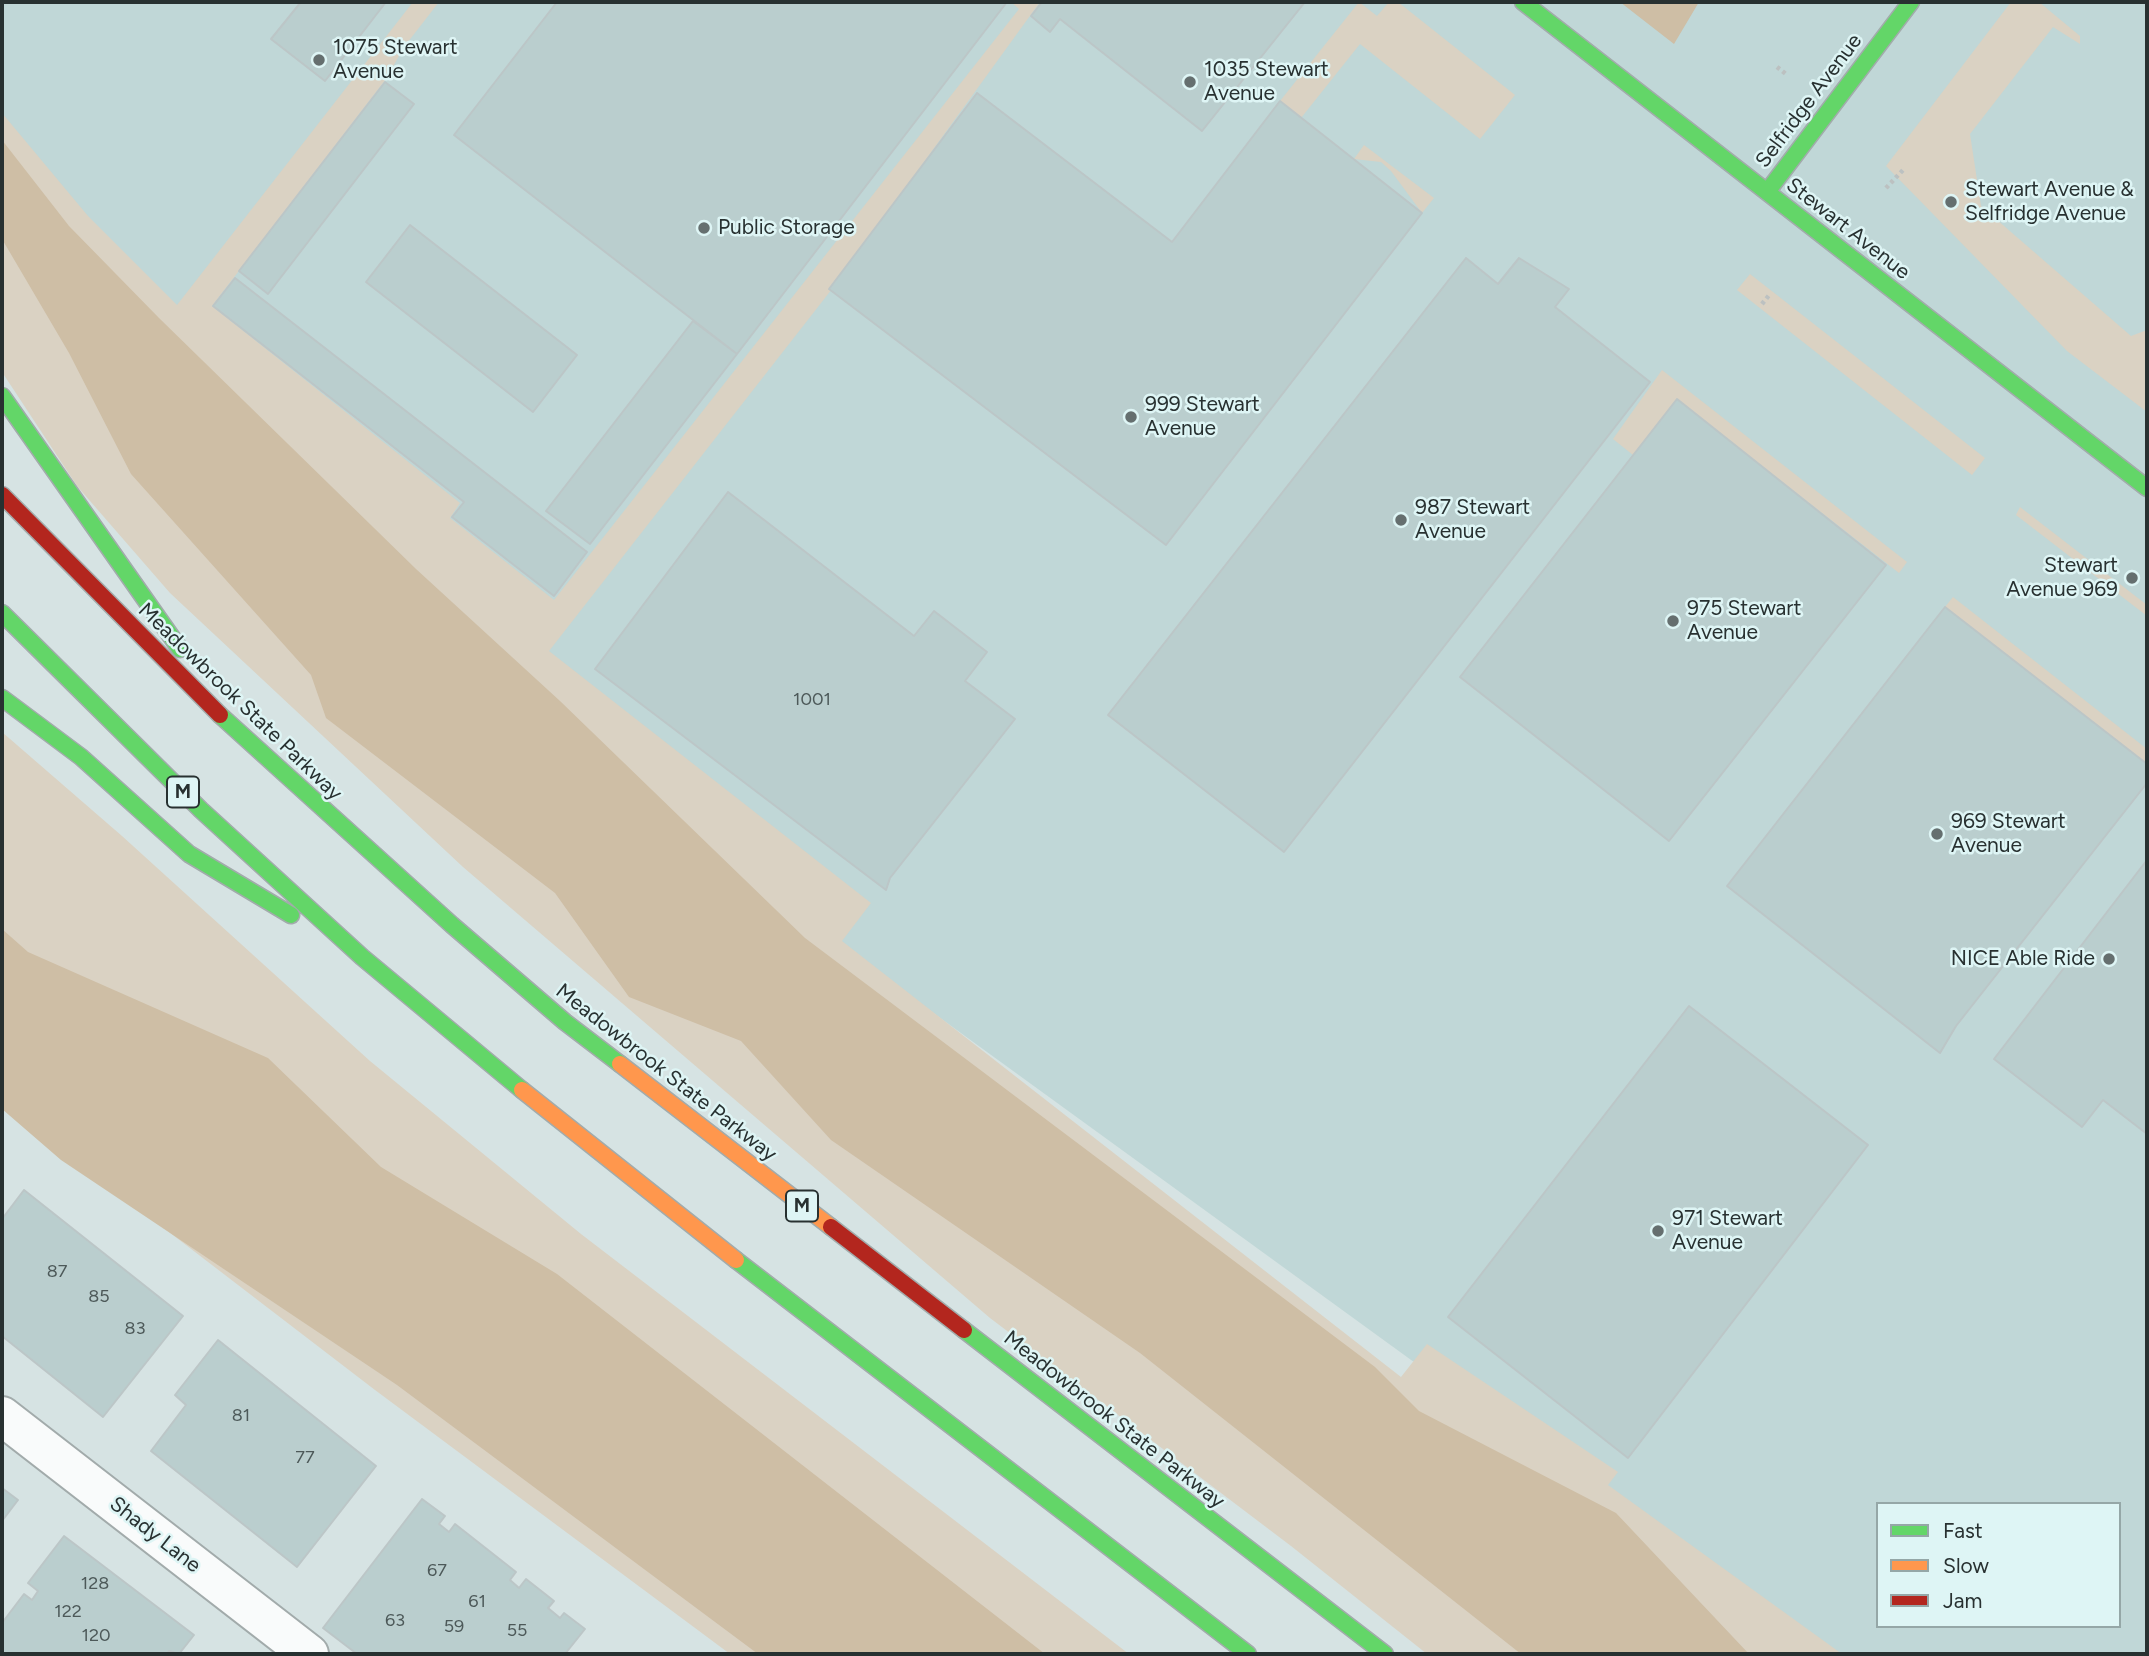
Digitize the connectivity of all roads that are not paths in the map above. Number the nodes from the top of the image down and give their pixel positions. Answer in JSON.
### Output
{"nodes":[{"id":1,"x":1523,"y":2,"type":"edge"},
{"id":2,"x":1911,"y":2,"type":"edge"},
{"id":3,"x":1767,"y":192,"type":"junction"},
{"id":4,"x":2,"y":396,"type":"edge"},
{"id":5,"x":2147,"y":488,"type":"edge"},
{"id":6,"x":2,"y":495,"type":"edge"},
{"id":7,"x":2,"y":613,"type":"edge"},
{"id":8,"x":2,"y":698,"type":"edge"},
{"id":9,"x":239,"y":734,"type":"junction"},
{"id":10,"x":362,"y":957,"type":"junction"},
{"id":11,"x":2,"y":1416,"type":"edge"},
{"id":12,"x":290,"y":1649,"type":"edge"},
{"id":13,"x":1248,"y":1654,"type":"edge"},
{"id":14,"x":1385,"y":1654,"type":"edge"}],
"edges":[{"from":1,"to":3,"type":"main road","name":"Stewart Avenue"},
{"from":2,"to":3,"type":"main road","name":"Selfridge Avenue"},
{"from":3,"to":5,"type":"main road","name":"Stewart Avenue"},
{"from":4,"to":9,"type":"main road"},
{"from":6,"to":9,"type":"main road","name":"Meadowbrook State Parkway","number":"M"},
{"from":7,"to":10,"type":"main road","number":"M"},
{"from":8,"to":10,"type":"main road"},
{"from":9,"to":14,"type":"main road","name":"Meadowbrook State Parkway","number":"M"},
{"from":10,"to":13,"type":"main road","number":"M"},
{"from":11,"to":12,"type":"street","name":"Shady Lane"}]}
